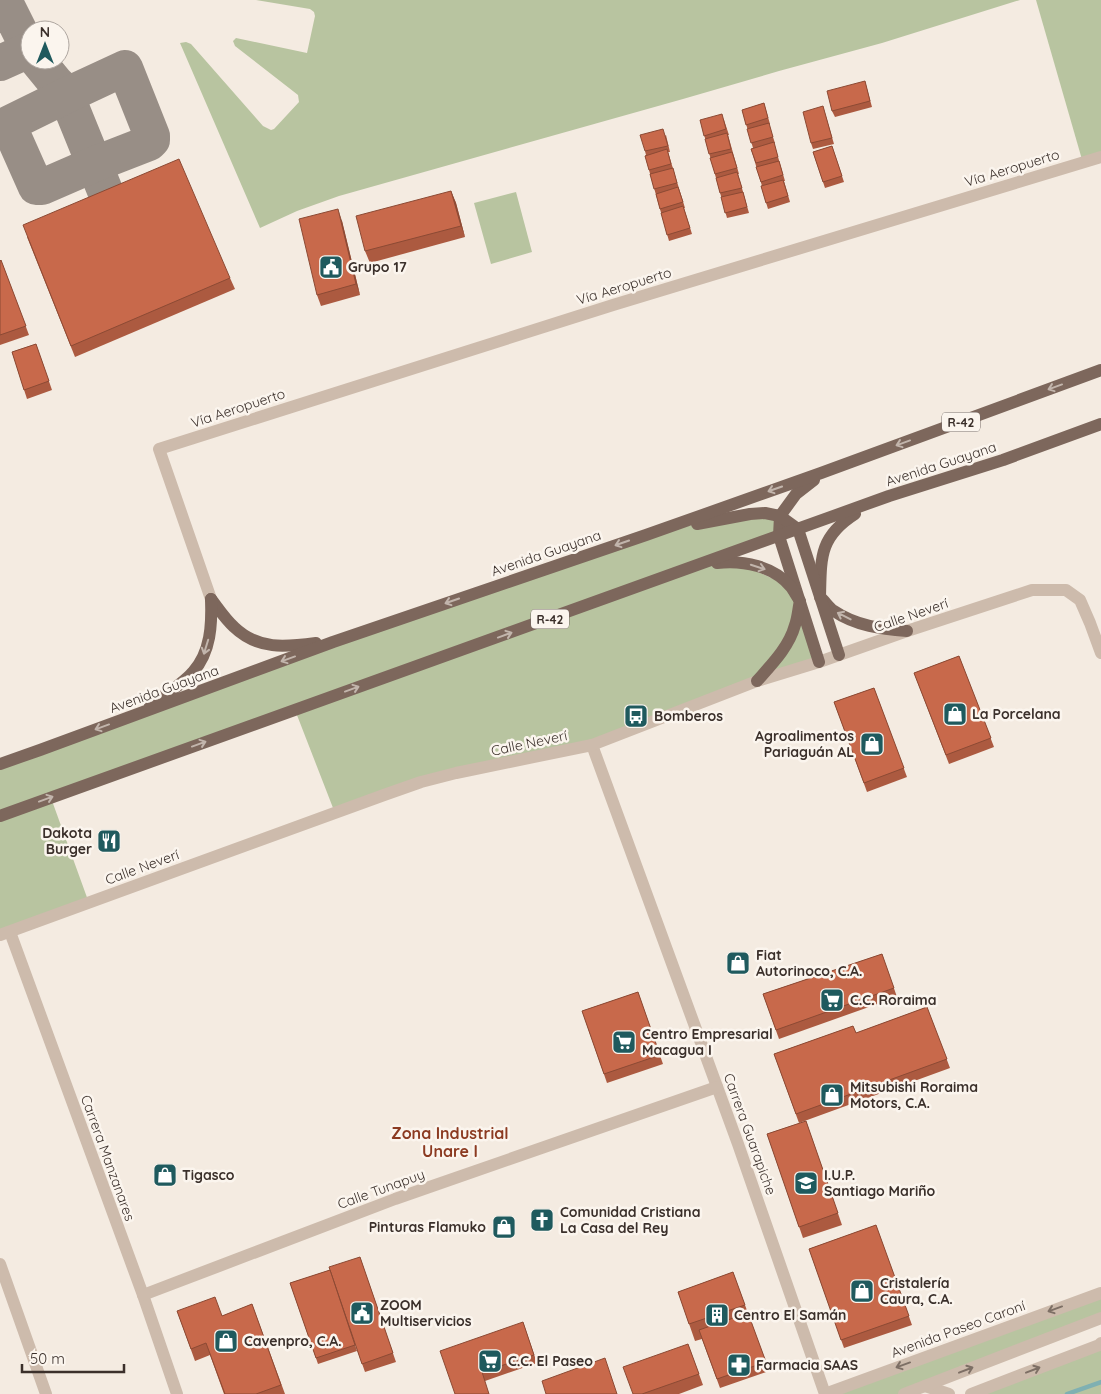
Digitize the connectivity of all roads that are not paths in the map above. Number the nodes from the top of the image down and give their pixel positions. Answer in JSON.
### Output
{"nodes":[{"id":1,"x":1101,"y":157,"type":"edge"},
{"id":2,"x":1101,"y":370,"type":"edge"},
{"id":3,"x":1101,"y":424,"type":"edge"},
{"id":4,"x":821,"y":473,"type":"junction"},
{"id":5,"x":889,"y":496,"type":"junction"},
{"id":6,"x":780,"y":516,"type":"junction"},
{"id":7,"x":798,"y":529,"type":"junction"},
{"id":8,"x":646,"y":535,"type":"junction"},
{"id":9,"x":779,"y":536,"type":"junction"},
{"id":10,"x":692,"y":567,"type":"junction"},
{"id":11,"x":820,"y":597,"type":"junction"},
{"id":12,"x":211,"y":599,"type":"junction"},
{"id":13,"x":800,"y":601,"type":"junction"},
{"id":14,"x":907,"y":631,"type":"junction"},
{"id":15,"x":333,"y":642,"type":"junction"},
{"id":16,"x":1101,"y":653,"type":"edge"},
{"id":17,"x":839,"y":655,"type":"junction"},
{"id":18,"x":819,"y":662,"type":"junction"},
{"id":19,"x":757,"y":681,"type":"junction"},
{"id":20,"x":136,"y":715,"type":"junction"},
{"id":21,"x":592,"y":745,"type":"junction"},
{"id":22,"x":0,"y":764,"type":"edge"},
{"id":23,"x":0,"y":816,"type":"edge"},
{"id":24,"x":5,"y":934,"type":"edge"},
{"id":25,"x":717,"y":1087,"type":"junction"},
{"id":26,"x":0,"y":1264,"type":"edge"},
{"id":27,"x":1101,"y":1292,"type":"edge"},
{"id":28,"x":143,"y":1295,"type":"junction"},
{"id":29,"x":1101,"y":1318,"type":"edge"},
{"id":30,"x":1101,"y":1343,"type":"edge"},
{"id":31,"x":925,"y":1386,"type":"junction"},
{"id":32,"x":46,"y":1394,"type":"edge"},
{"id":33,"x":178,"y":1394,"type":"edge"},
{"id":34,"x":825,"y":1394,"type":"edge"},
{"id":35,"x":904,"y":1394,"type":"edge"},
{"id":36,"x":949,"y":1394,"type":"edge"},
{"id":37,"x":971,"y":1394,"type":"edge"}],
"edges":[{"from":1,"to":12,"type":"street","name":"Vía Aeropuerto"},
{"from":2,"to":4,"type":"main road","name":"Avenida Guayana","number":"R-42","one_way":true},
{"from":3,"to":5,"type":"main road","name":"Avenida Guayana","number":"R-42"},
{"from":4,"to":6,"type":"main road"},
{"from":4,"to":8,"type":"main road","name":"Avenida Guayana","number":"R-42","one_way":true},
{"from":5,"to":7,"type":"main road","name":"Avenida Guayana","number":"R-42"},
{"from":5,"to":11,"type":"main road"},
{"from":6,"to":7,"type":"main road"},
{"from":6,"to":8,"type":"main road"},
{"from":6,"to":9,"type":"main road"},
{"from":7,"to":9,"type":"main road","name":"Avenida Guayana","number":"R-42"},
{"from":7,"to":11,"type":"main road"},
{"from":8,"to":15,"type":"main road","name":"Avenida Guayana","number":"R-42","one_way":true},
{"from":9,"to":10,"type":"main road","name":"Avenida Guayana","number":"R-42"},
{"from":9,"to":13,"type":"main road"},
{"from":10,"to":13,"type":"main road","one_way":true},
{"from":23,"to":10,"type":"main road","name":"Avenida Guayana","number":"R-42","one_way":true},
{"from":14,"to":11,"type":"main road","one_way":true},
{"from":11,"to":17,"type":"main road"},
{"from":12,"to":15,"type":"main road"},
{"from":12,"to":20,"type":"main road","one_way":true},
{"from":13,"to":18,"type":"main road"},
{"from":13,"to":19,"type":"main road"},
{"from":14,"to":16,"type":"street","name":"Calle Neverí"},
{"from":14,"to":17,"type":"street","name":"Calle Neverí"},
{"from":15,"to":20,"type":"main road","name":"Avenida Guayana","number":"R-42","one_way":true},
{"from":17,"to":18,"type":"street","name":"Calle Neverí"},
{"from":18,"to":19,"type":"street","name":"Calle Neverí"},
{"from":19,"to":21,"type":"street","name":"Calle Neverí"},
{"from":20,"to":22,"type":"main road","name":"Avenida Guayana","number":"R-42","one_way":true},
{"from":21,"to":24,"type":"street","name":"Calle Neverí"},
{"from":21,"to":25,"type":"street","name":"Carrera Guarapiche"},
{"from":24,"to":28,"type":"street","name":"Carrera Manzanares"},
{"from":25,"to":28,"type":"street","name":"Calle Tunapuy"},
{"from":25,"to":34,"type":"street","name":"Carrera Guarapiche"},
{"from":26,"to":32,"type":"street"},
{"from":27,"to":34,"type":"street","name":"Avenida Paseo Caroní","one_way":true},
{"from":28,"to":33,"type":"street","name":"Carrera Manzanares"},
{"from":31,"to":29,"type":"street","one_way":true},
{"from":37,"to":30,"type":"street","one_way":true},
{"from":31,"to":35,"type":"street"},
{"from":31,"to":36,"type":"street"}]}
